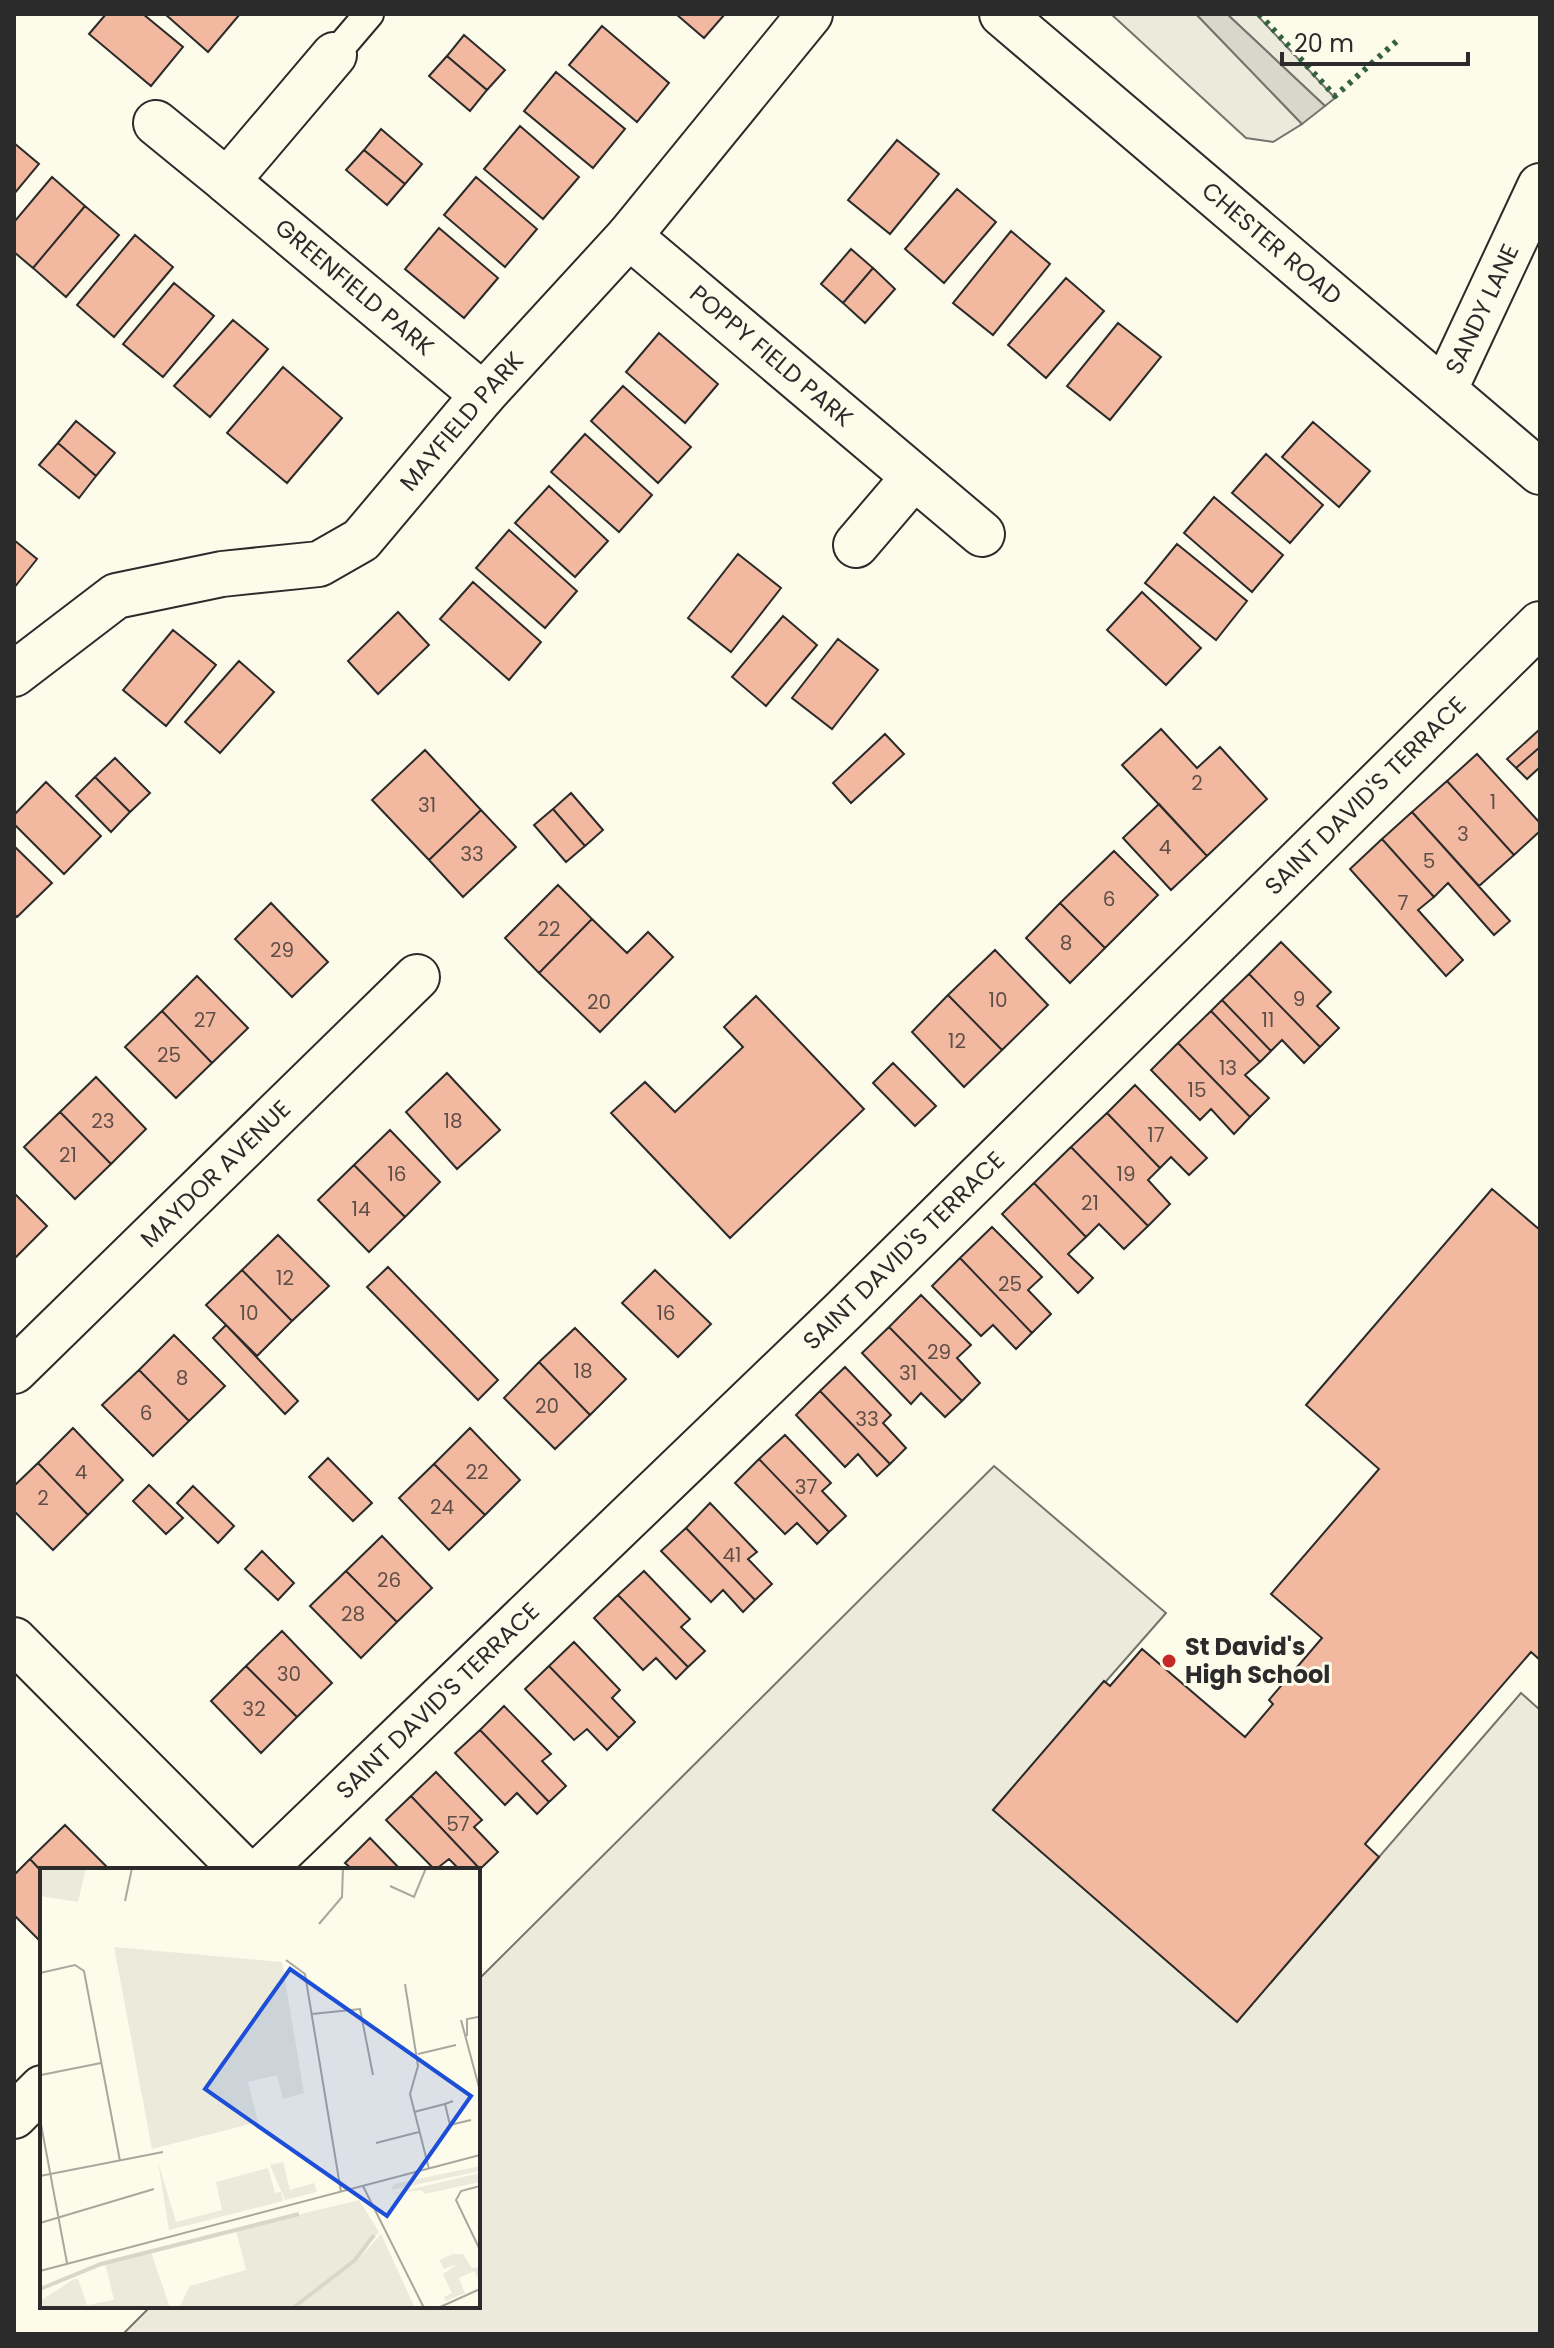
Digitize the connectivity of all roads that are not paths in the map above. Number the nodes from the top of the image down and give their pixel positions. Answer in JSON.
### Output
{"nodes":[{"id":1,"x":369,"y":14,"type":"edge"},
{"id":2,"x":810,"y":14,"type":"edge"},
{"id":3,"x":1002,"y":14,"type":"edge"},
{"id":4,"x":334,"y":55,"type":"joint"},
{"id":5,"x":156,"y":123,"type":"dead end"},
{"id":6,"x":227,"y":181,"type":"junction"},
{"id":7,"x":1540,"y":186,"type":"edge"},
{"id":8,"x":629,"y":236,"type":"junction"},
{"id":9,"x":1445,"y":389,"type":"junction"},
{"id":10,"x":483,"y":395,"type":"junction"},
{"id":11,"x":1540,"y":472,"type":"edge"},
{"id":12,"x":914,"y":477,"type":"junction"},
{"id":13,"x":982,"y":534,"type":"dead end"},
{"id":14,"x":856,"y":545,"type":"dead end"},
{"id":15,"x":1540,"y":624,"type":"edge"},
{"id":16,"x":14,"y":674,"type":"edge"},
{"id":17,"x":417,"y":977,"type":"dead end"},
{"id":18,"x":14,"y":1371,"type":"edge"},
{"id":19,"x":14,"y":1640,"type":"edge"},
{"id":20,"x":241,"y":1868,"type":"edge"},
{"id":21,"x":264,"y":1868,"type":"edge"},
{"id":22,"x":40,"y":2090,"type":"edge"},
{"id":23,"x":14,"y":2116,"type":"edge"}],
"edges":[{"from":1,"to":4,"type":"lane"},
{"from":2,"to":8,"type":"street","name":"MAYFIELD PARK"},
{"from":3,"to":9,"type":"street","name":"CHESTER ROAD"},
{"from":4,"to":6,"type":"street"},
{"from":5,"to":6,"type":"street","name":"GREENFIELD PARK"},
{"from":6,"to":10,"type":"street","name":"GREENFIELD PARK"},
{"from":7,"to":9,"type":"street","name":"SANDY LANE"},
{"from":8,"to":10,"type":"street","name":"MAYFIELD PARK"},
{"from":8,"to":12,"type":"street","name":"POPPY FIELD PARK"},
{"from":9,"to":11,"type":"street","name":"CHESTER ROAD"},
{"from":10,"to":16,"type":"street","name":"MAYFIELD PARK"},
{"from":12,"to":13,"type":"street","name":"POPPY FIELD PARK"},
{"from":12,"to":14,"type":"street"},
{"from":15,"to":21,"type":"street","name":"SAINT DAVID'S TERRACE"},
{"from":17,"to":18,"type":"street","name":"MAYDOR AVENUE"},
{"from":19,"to":20,"type":"street"},
{"from":22,"to":23,"type":"street"}]}
